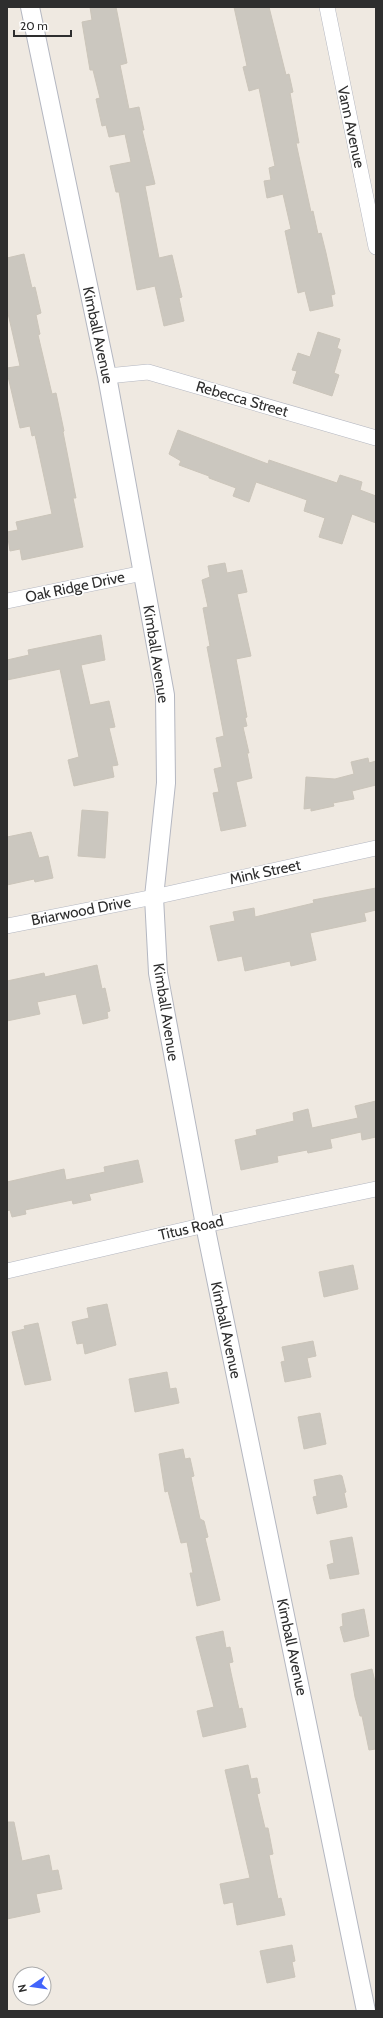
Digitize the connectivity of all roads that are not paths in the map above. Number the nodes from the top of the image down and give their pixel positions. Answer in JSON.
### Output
{"nodes":[{"id":1,"x":30,"y":7,"type":"edge"},
{"id":2,"x":327,"y":7,"type":"edge"},
{"id":3,"x":376,"y":247,"type":"edge"},
{"id":4,"x":107,"y":376,"type":"junction"},
{"id":5,"x":376,"y":438,"type":"edge"},
{"id":6,"x":143,"y":573,"type":"junction"},
{"id":7,"x":7,"y":601,"type":"edge"},
{"id":8,"x":376,"y":848,"type":"edge"},
{"id":9,"x":154,"y":897,"type":"junction"},
{"id":10,"x":7,"y":926,"type":"edge"},
{"id":11,"x":376,"y":1189,"type":"edge"},
{"id":12,"x":205,"y":1225,"type":"junction"},
{"id":13,"x":7,"y":1271,"type":"edge"},
{"id":14,"x":366,"y":2011,"type":"edge"}],
"edges":[{"from":1,"to":4,"type":"street","name":"Kimball Avenue"},
{"from":2,"to":3,"type":"street","name":"Vann Avenue"},
{"from":4,"to":5,"type":"street","name":"Rebecca Street"},
{"from":4,"to":6,"type":"street","name":"Kimball Avenue"},
{"from":6,"to":7,"type":"street","name":"Oak Ridge Drive"},
{"from":6,"to":9,"type":"street","name":"Kimball Avenue"},
{"from":8,"to":9,"type":"street","name":"Mink Street"},
{"from":9,"to":10,"type":"street","name":"Briarwood Drive"},
{"from":9,"to":12,"type":"street","name":"Kimball Avenue"},
{"from":11,"to":12,"type":"street","name":"Titus Road"},
{"from":12,"to":13,"type":"street","name":"Titus Road"},
{"from":12,"to":14,"type":"street","name":"Kimball Avenue"}]}
